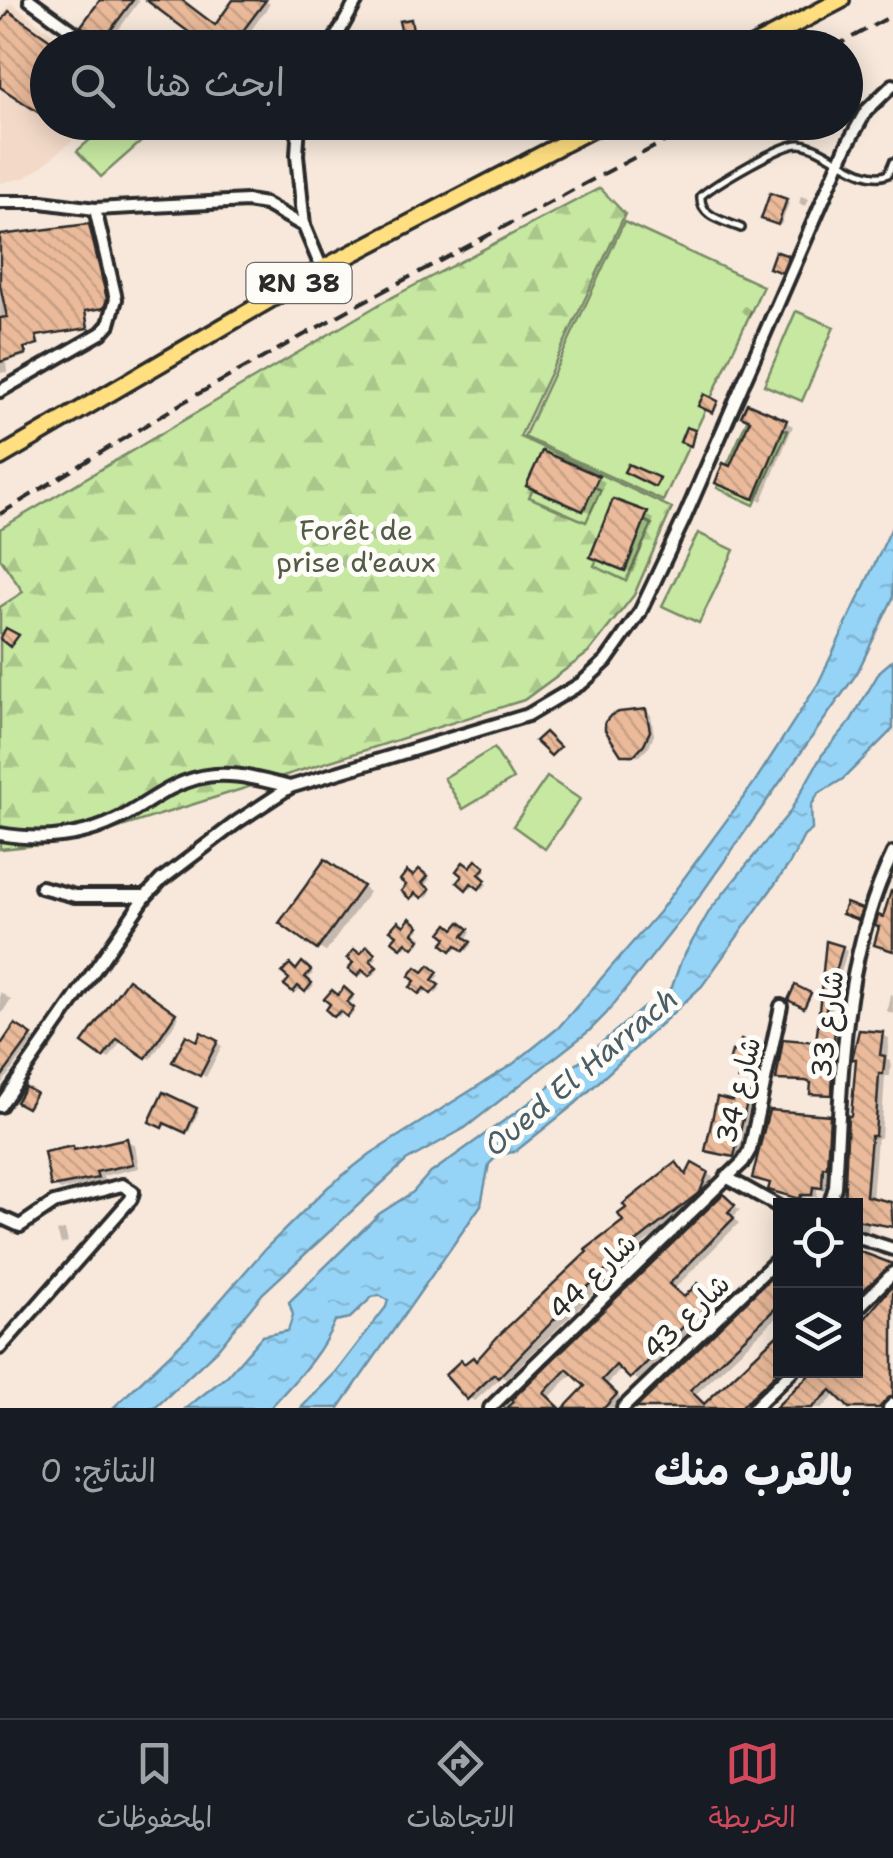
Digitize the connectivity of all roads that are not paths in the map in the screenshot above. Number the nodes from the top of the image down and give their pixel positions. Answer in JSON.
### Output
{"nodes":[{"id":1,"x":30,"y":0,"type":"edge"},
{"id":2,"x":358,"y":0,"type":"edge"},
{"id":3,"x":841,"y":0,"type":"edge"},
{"id":4,"x":71,"y":30,"type":"edge"},
{"id":5,"x":340,"y":30,"type":"edge"},
{"id":6,"x":784,"y":30,"type":"edge"},
{"id":7,"x":893,"y":85,"type":"edge"},
{"id":8,"x":863,"y":116,"type":"edge"},
{"id":9,"x":297,"y":140,"type":"edge"},
{"id":10,"x":569,"y":140,"type":"edge"},
{"id":11,"x":851,"y":140,"type":"edge"},
{"id":12,"x":840,"y":161,"type":"junction"},
{"id":13,"x":893,"y":162,"type":"edge"},
{"id":14,"x":0,"y":202,"type":"edge"},
{"id":15,"x":96,"y":209,"type":"junction"},
{"id":16,"x":304,"y":226,"type":"junction"},
{"id":17,"x":742,"y":228,"type":"dead end"},
{"id":18,"x":322,"y":269,"type":"junction"},
{"id":19,"x":0,"y":390,"type":"edge"},
{"id":20,"x":0,"y":457,"type":"edge"},
{"id":21,"x":290,"y":787,"type":"junction"},
{"id":22,"x":0,"y":834,"type":"edge"},
{"id":23,"x":893,"y":853,"type":"edge"},
{"id":24,"x":41,"y":887,"type":"dead end"},
{"id":25,"x":146,"y":896,"type":"junction"},
{"id":26,"x":781,"y":1006,"type":"dead end"},
{"id":27,"x":0,"y":1106,"type":"edge"},
{"id":28,"x":726,"y":1177,"type":"junction"},
{"id":29,"x":832,"y":1198,"type":"edge"},
{"id":30,"x":773,"y":1203,"type":"edge"},
{"id":31,"x":0,"y":1217,"type":"edge"},
{"id":32,"x":863,"y":1239,"type":"edge"},
{"id":33,"x":893,"y":1249,"type":"edge"},
{"id":34,"x":773,"y":1264,"type":"edge"},
{"id":35,"x":893,"y":1274,"type":"edge"},
{"id":36,"x":863,"y":1303,"type":"edge"},
{"id":37,"x":0,"y":1348,"type":"edge"},
{"id":38,"x":785,"y":1378,"type":"edge"},
{"id":39,"x":490,"y":1408,"type":"edge"},
{"id":40,"x":623,"y":1408,"type":"edge"},
{"id":41,"x":754,"y":1408,"type":"edge"}],
"edges":[{"from":1,"to":4,"type":"street"},
{"from":2,"to":5,"type":"street"},
{"from":3,"to":6,"type":"main road"},
{"from":7,"to":8,"type":"street"},
{"from":9,"to":16,"type":"street"},
{"from":10,"to":18,"type":"main road","number":"RN 38"},
{"from":11,"to":12,"type":"street"},
{"from":12,"to":13,"type":"lane"},
{"from":12,"to":17,"type":"lane"},
{"from":12,"to":21,"type":"street"},
{"from":14,"to":15,"type":"street"},
{"from":15,"to":16,"type":"street"},
{"from":15,"to":19,"type":"street"},
{"from":16,"to":18,"type":"street"},
{"from":18,"to":20,"type":"main road","number":"RN 38"},
{"from":21,"to":22,"type":"street"},
{"from":21,"to":25,"type":"street"},
{"from":23,"to":29,"type":"street","name":"شارع 33"},
{"from":24,"to":25,"type":"street"},
{"from":25,"to":27,"type":"street"},
{"from":26,"to":28,"type":"street","name":"شارع 34"},
{"from":28,"to":30,"type":"street"},
{"from":28,"to":39,"type":"street","name":"شارع 44"},
{"from":31,"to":37,"type":"street"},
{"from":32,"to":33,"type":"street"},
{"from":34,"to":40,"type":"street","name":"شارع 43"},
{"from":35,"to":36,"type":"street"},
{"from":38,"to":41,"type":"street"}]}
